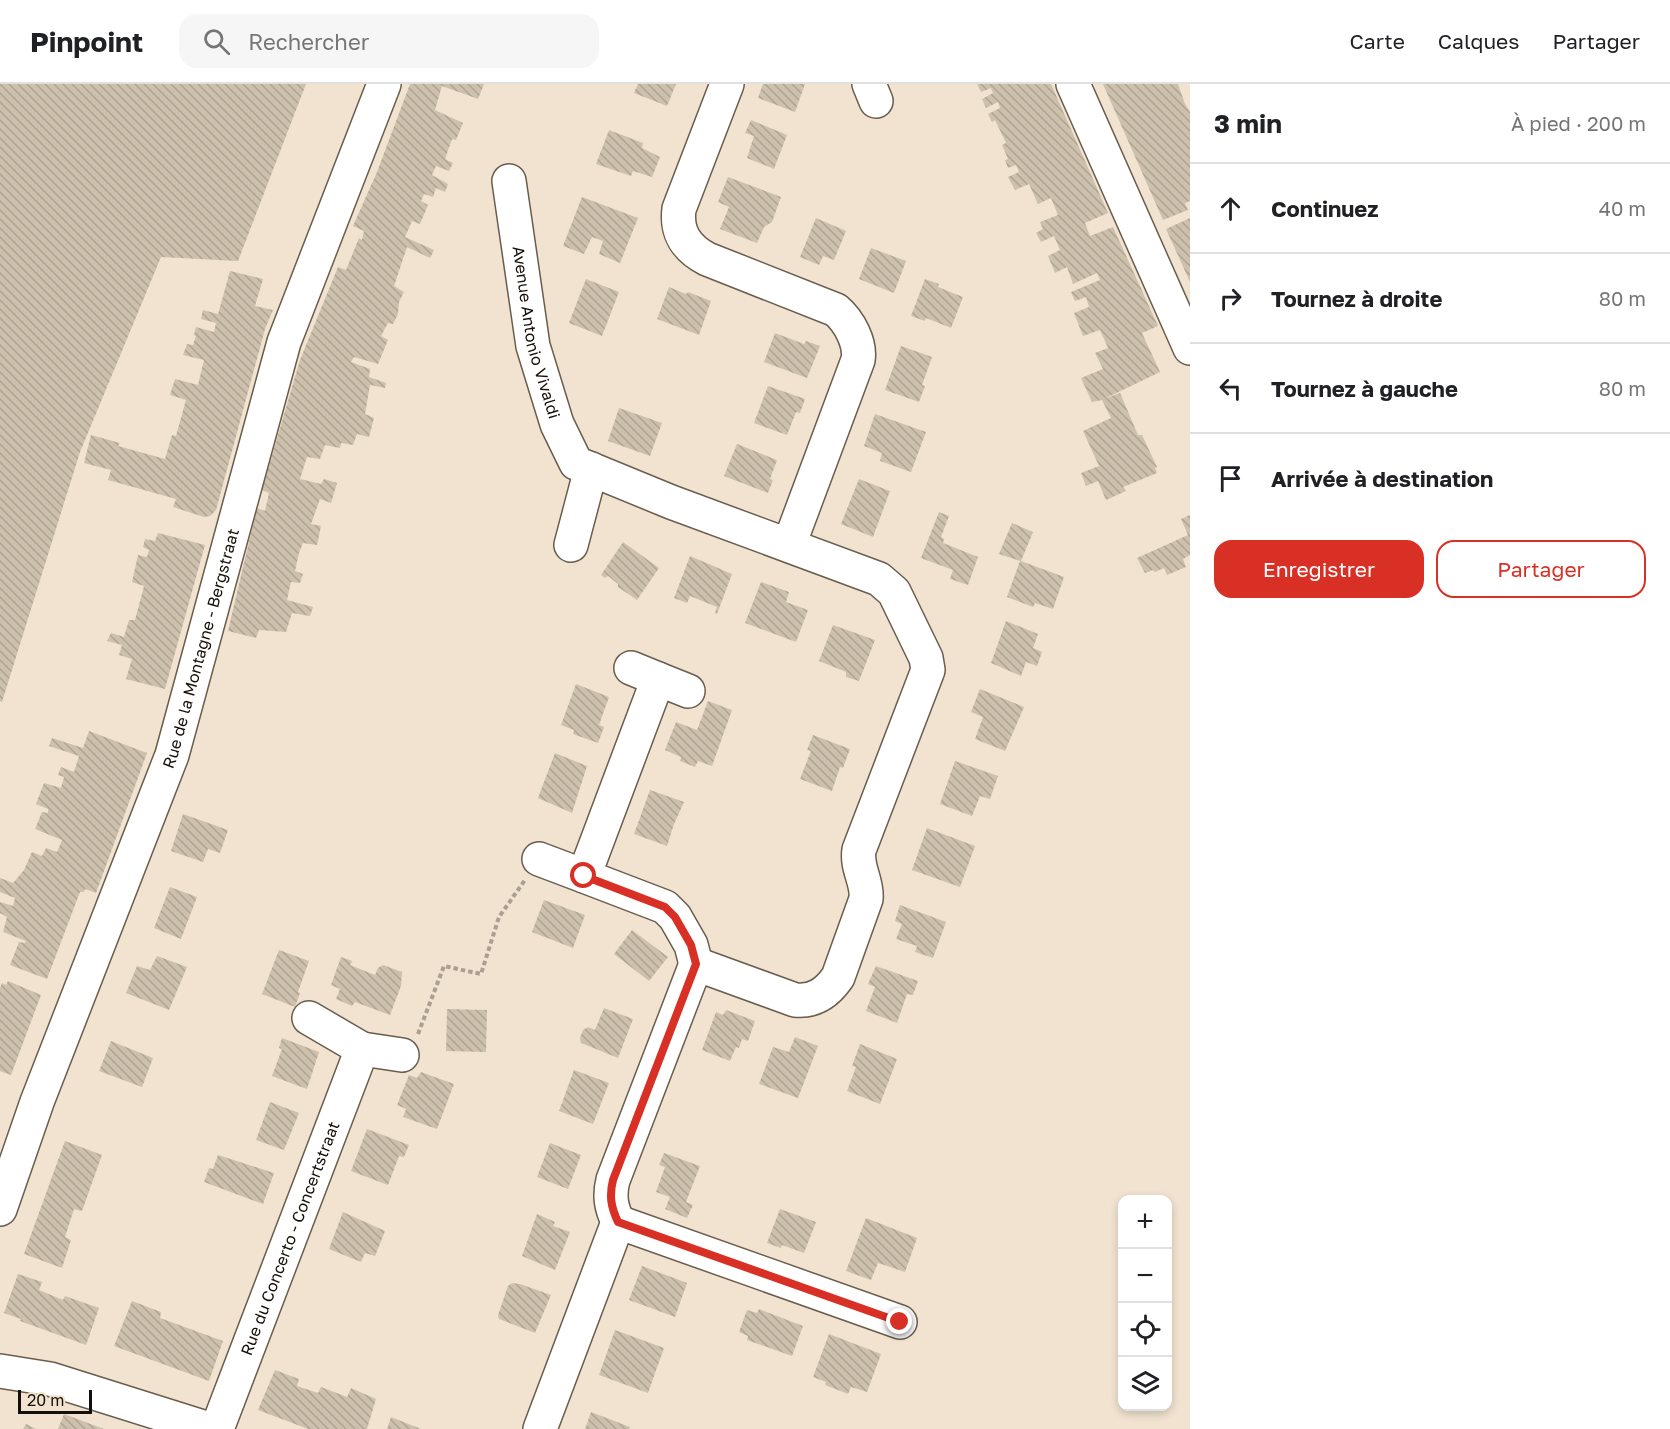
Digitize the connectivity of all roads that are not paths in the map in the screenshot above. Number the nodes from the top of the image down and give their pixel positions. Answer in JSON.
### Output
{"nodes":[{"id":1,"x":384,"y":84,"type":"edge"},
{"id":2,"x":727,"y":84,"type":"edge"},
{"id":3,"x":1072,"y":84,"type":"edge"},
{"id":4,"x":509,"y":180,"type":"dead end"},
{"id":5,"x":1190,"y":348,"type":"edge"},
{"id":6,"x":591,"y":469,"type":"junction"},
{"id":7,"x":571,"y":545,"type":"dead end"},
{"id":8,"x":789,"y":545,"type":"junction"},
{"id":9,"x":688,"y":691,"type":"dead end"},
{"id":10,"x":538,"y":859,"type":"road end"},
{"id":11,"x":584,"y":876,"type":"junction"},
{"id":12,"x":696,"y":964,"type":"junction"},
{"id":13,"x":309,"y":1018,"type":"dead end"},
{"id":14,"x":362,"y":1049,"type":"junction"},
{"id":15,"x":402,"y":1055,"type":"road end"},
{"id":16,"x":0,"y":1209,"type":"edge"},
{"id":17,"x":618,"y":1222,"type":"junction"},
{"id":18,"x":900,"y":1322,"type":"dead end"},
{"id":19,"x":0,"y":1371,"type":"edge"},
{"id":20,"x":209,"y":1429,"type":"edge"},
{"id":21,"x":218,"y":1429,"type":"edge"},
{"id":22,"x":540,"y":1429,"type":"edge"}],
"edges":[{"from":1,"to":16,"type":"street","name":"Rue de la Montagne - Bergstraat"},
{"from":2,"to":8,"type":"street"},
{"from":3,"to":5,"type":"street"},
{"from":4,"to":6,"type":"street","name":"Avenue Antonio Vivaldi"},
{"from":6,"to":7,"type":"street"},
{"from":6,"to":8,"type":"street","name":"Avenue Antonio Vivaldi"},
{"from":8,"to":12,"type":"street","name":"Avenue Antonio Vivaldi"},
{"from":9,"to":11,"type":"street"},
{"from":10,"to":11,"type":"street"},
{"from":11,"to":12,"type":"street"},
{"from":12,"to":17,"type":"street"},
{"from":13,"to":14,"type":"street"},
{"from":14,"to":15,"type":"street"},
{"from":14,"to":21,"type":"street","name":"Rue du Concerto - Concertstraat"},
{"from":17,"to":18,"type":"street"},
{"from":17,"to":22,"type":"street"},
{"from":19,"to":20,"type":"street"}]}
